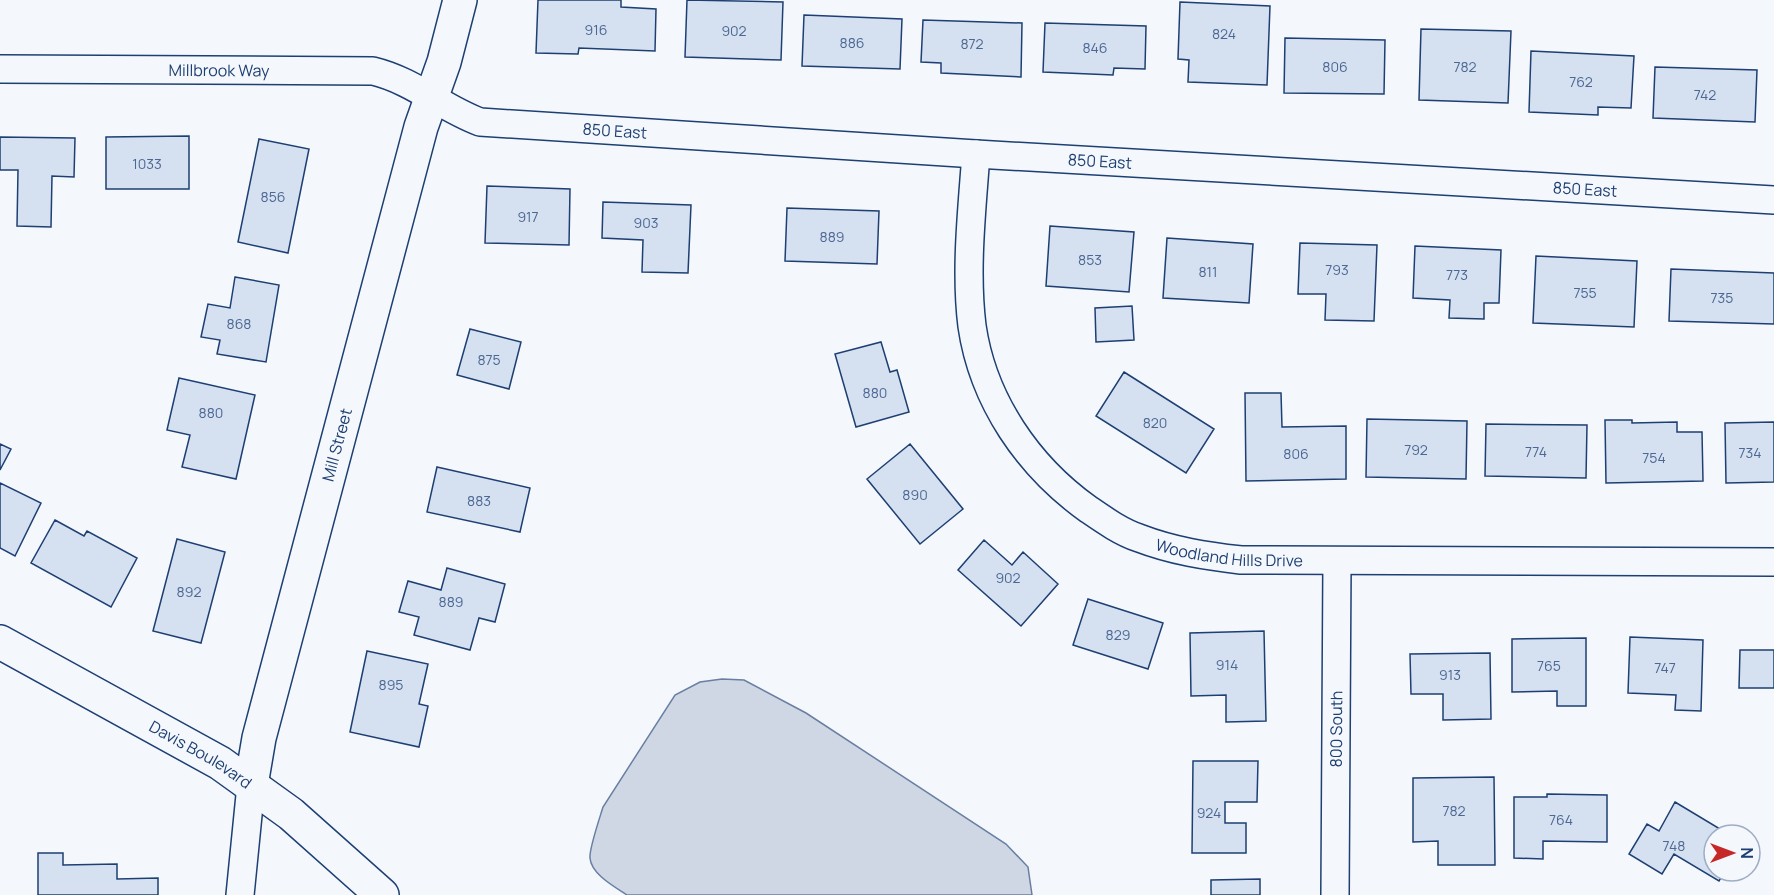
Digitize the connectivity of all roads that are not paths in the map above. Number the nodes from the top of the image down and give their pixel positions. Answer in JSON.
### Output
{"nodes":[{"id":1,"x":460,"y":0,"type":"edge"},
{"id":2,"x":0,"y":69,"type":"edge"},
{"id":3,"x":432,"y":96,"type":"junction"},
{"id":4,"x":976,"y":154,"type":"junction"},
{"id":5,"x":1774,"y":200,"type":"edge"},
{"id":6,"x":1337,"y":561,"type":"junction"},
{"id":7,"x":1774,"y":562,"type":"edge"},
{"id":8,"x":0,"y":642,"type":"edge"},
{"id":9,"x":251,"y":785,"type":"junction"},
{"id":10,"x":240,"y":895,"type":"edge"},
{"id":11,"x":382,"y":895,"type":"edge"},
{"id":12,"x":1335,"y":895,"type":"edge"}],
"edges":[{"from":1,"to":3,"type":"street","name":"Mill Street"},
{"from":2,"to":3,"type":"street","name":"Millbrook Way"},
{"from":3,"to":4,"type":"street","name":"850 East"},
{"from":3,"to":9,"type":"street","name":"Mill Street"},
{"from":4,"to":5,"type":"street","name":"850 East"},
{"from":4,"to":6,"type":"street","name":"Woodland Hills Drive"},
{"from":6,"to":7,"type":"street","name":"Woodland Hills Drive"},
{"from":6,"to":12,"type":"street","name":"800 South"},
{"from":8,"to":9,"type":"street","name":"Davis Boulevard"},
{"from":9,"to":10,"type":"street","name":"Mill Street"},
{"from":9,"to":11,"type":"street","name":"Davis Boulevard"}]}
